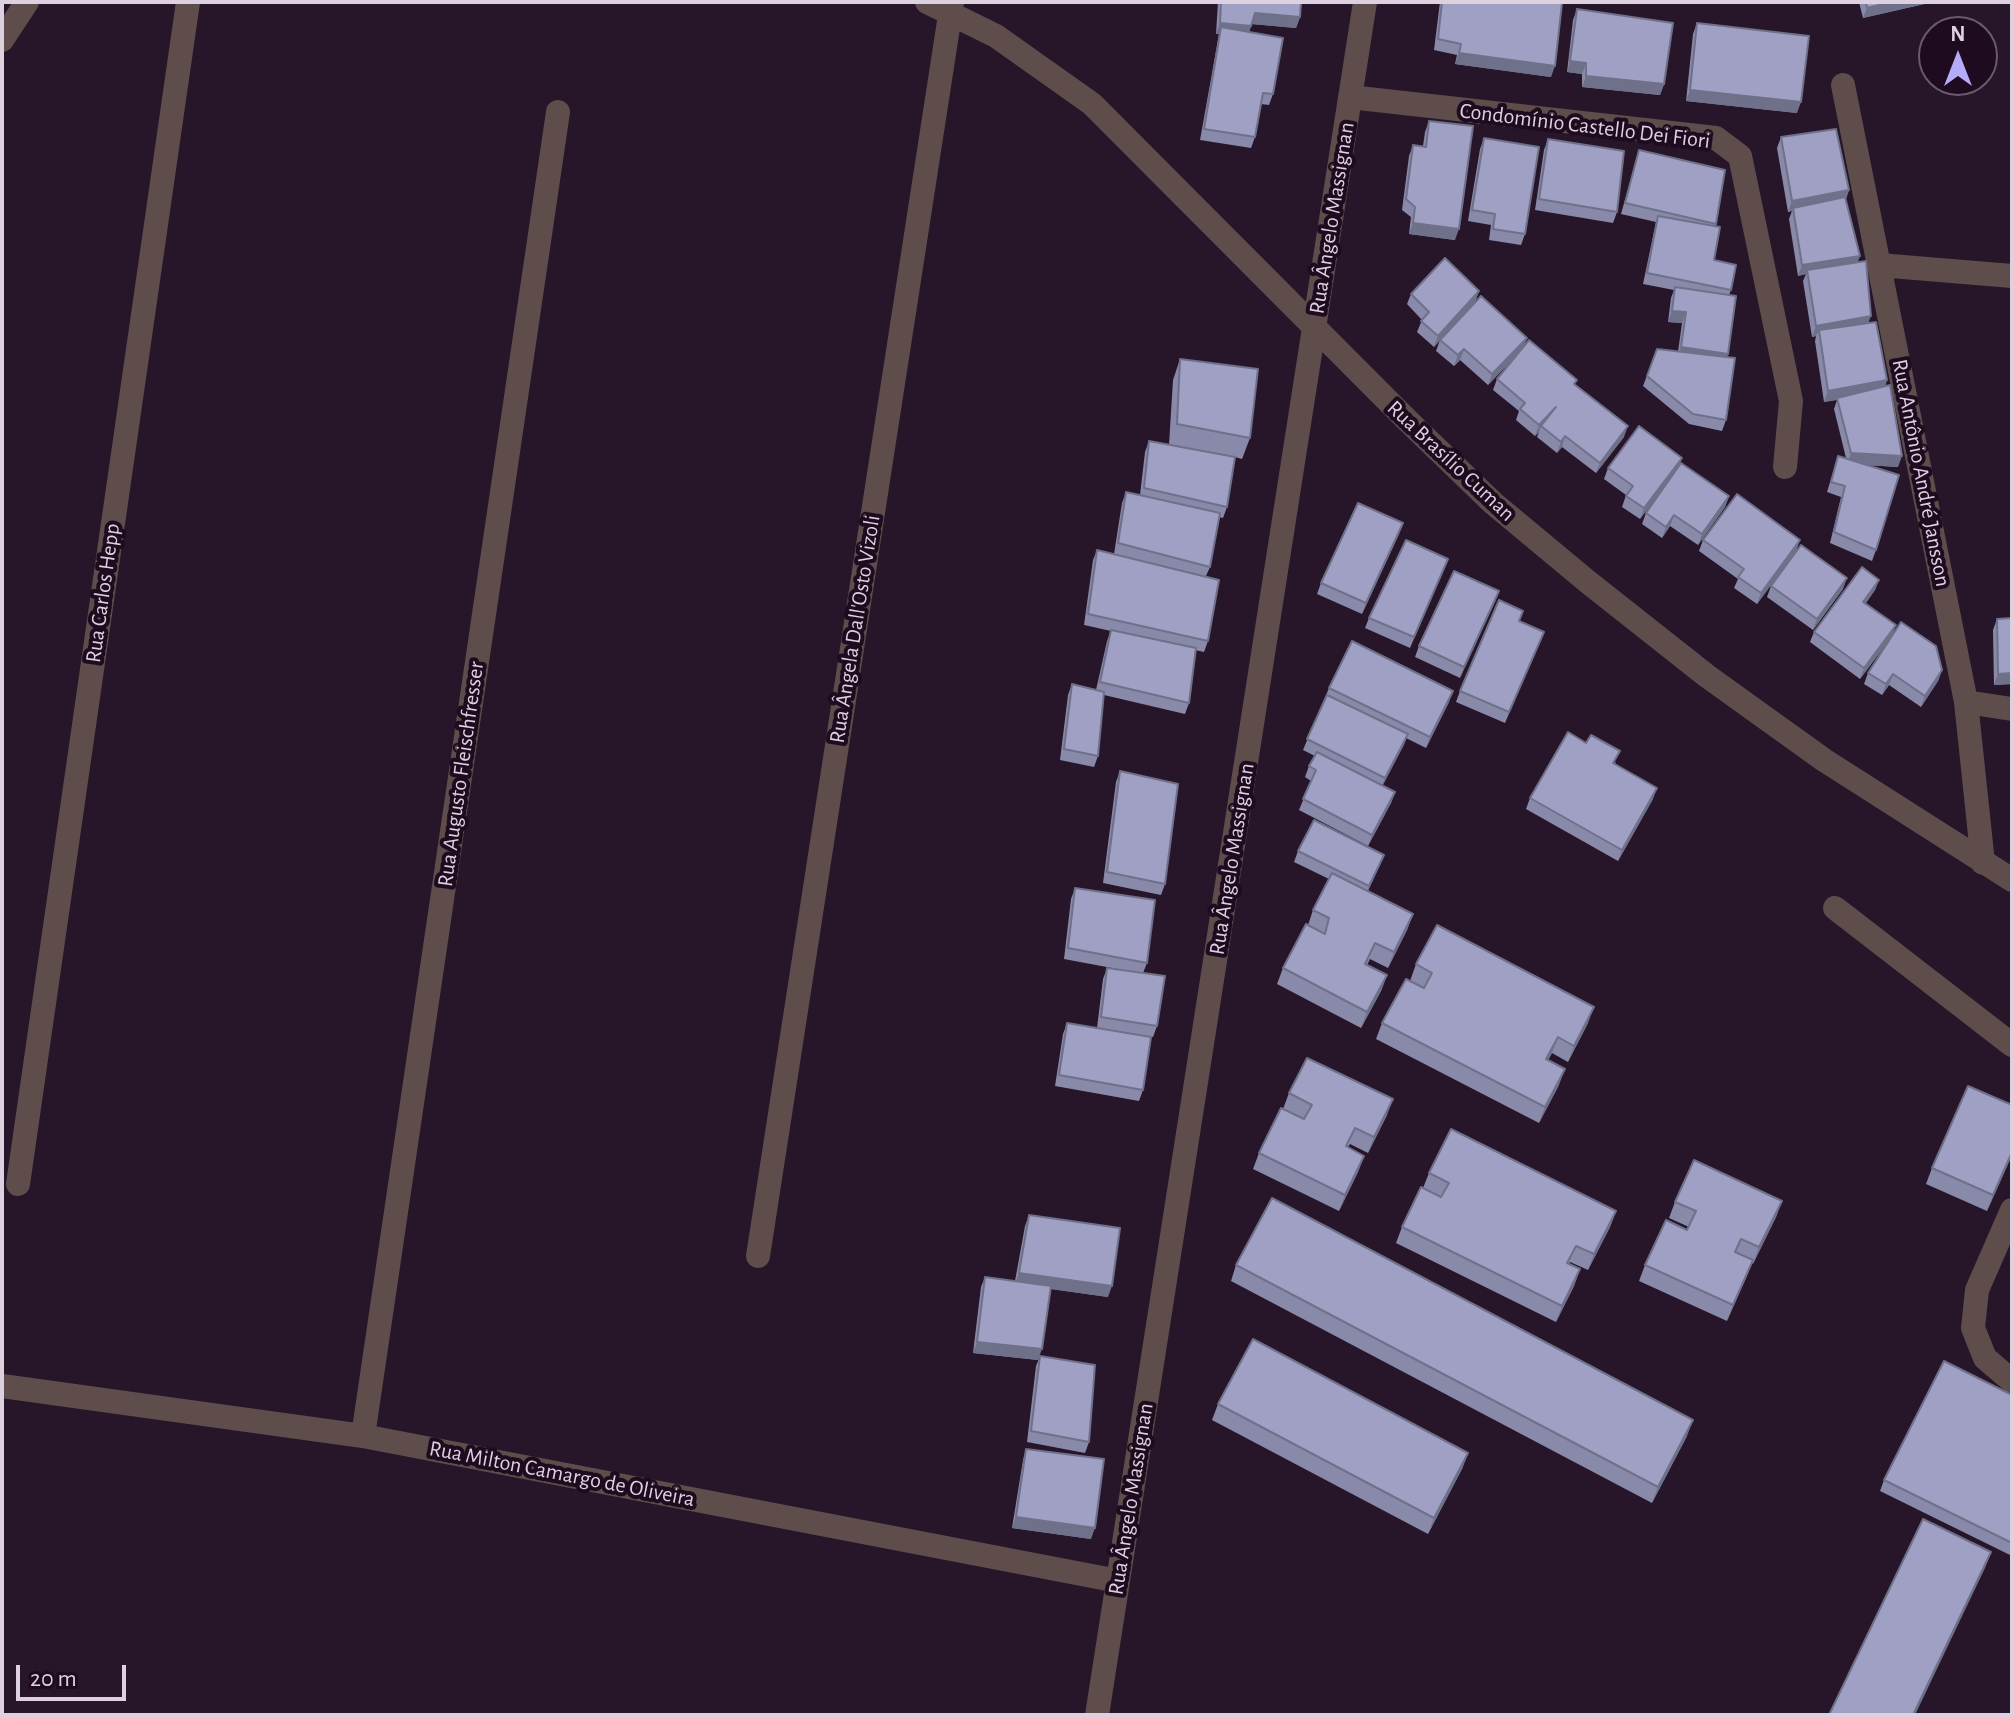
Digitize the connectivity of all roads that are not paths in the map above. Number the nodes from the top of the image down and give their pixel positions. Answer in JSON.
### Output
{"nodes":[{"id":1,"x":27,"y":2,"type":"edge"},
{"id":2,"x":188,"y":2,"type":"edge"},
{"id":3,"x":927,"y":2,"type":"edge"},
{"id":4,"x":1365,"y":2,"type":"edge"},
{"id":5,"x":951,"y":6,"type":"edge"},
{"id":6,"x":2,"y":40,"type":"edge"},
{"id":7,"x":1843,"y":85,"type":"dead end"},
{"id":8,"x":1350,"y":97,"type":"junction"},
{"id":9,"x":558,"y":112,"type":"dead end"},
{"id":10,"x":1879,"y":265,"type":"junction"},
{"id":11,"x":2012,"y":276,"type":"edge"},
{"id":12,"x":1315,"y":328,"type":"junction"},
{"id":13,"x":1785,"y":467,"type":"dead end"},
{"id":14,"x":1966,"y":702,"type":"junction"},
{"id":15,"x":2012,"y":709,"type":"edge"},
{"id":16,"x":1983,"y":863,"type":"junction"},
{"id":17,"x":2012,"y":880,"type":"edge"},
{"id":18,"x":1835,"y":908,"type":"dead end"},
{"id":19,"x":2012,"y":1045,"type":"edge"},
{"id":20,"x":18,"y":1184,"type":"dead end"},
{"id":21,"x":2012,"y":1210,"type":"edge"},
{"id":22,"x":758,"y":1256,"type":"dead end"},
{"id":23,"x":2012,"y":1381,"type":"edge"},
{"id":24,"x":2,"y":1386,"type":"edge"},
{"id":25,"x":363,"y":1436,"type":"junction"},
{"id":26,"x":1118,"y":1581,"type":"junction"},
{"id":27,"x":1097,"y":1715,"type":"edge"}],
"edges":[{"from":1,"to":6,"type":"street"},
{"from":2,"to":20,"type":"street","name":"Rua Carlos Hepp"},
{"from":3,"to":5,"type":"street","name":"Rua Brasílio Cuman"},
{"from":4,"to":8,"type":"street","name":"Rua Ângelo Massignan"},
{"from":5,"to":12,"type":"street","name":"Rua Brasílio Cuman"},
{"from":5,"to":22,"type":"street","name":"Rua Ângela Dall'Osto Vizoli"},
{"from":7,"to":10,"type":"street","name":"Rua Antônio André Jansson"},
{"from":8,"to":12,"type":"street","name":"Rua Ângelo Massignan"},
{"from":8,"to":13,"type":"street","name":"Condomínio Castello Dei Fiori"},
{"from":9,"to":25,"type":"street","name":"Rua Augusto Fleischfresser"},
{"from":10,"to":11,"type":"street"},
{"from":10,"to":14,"type":"street","name":"Rua Antônio André Jansson"},
{"from":12,"to":16,"type":"street","name":"Rua Brasílio Cuman"},
{"from":12,"to":26,"type":"street","name":"Rua Ângelo Massignan"},
{"from":14,"to":15,"type":"street"},
{"from":14,"to":16,"type":"street","name":"Rua Antônio André Jansson"},
{"from":16,"to":17,"type":"street","name":"Rua Brasílio Cuman"},
{"from":18,"to":19,"type":"street"},
{"from":21,"to":23,"type":"street"},
{"from":24,"to":25,"type":"street","name":"Rua Milton Camargo de Oliveira"},
{"from":25,"to":26,"type":"street","name":"Rua Milton Camargo de Oliveira"},
{"from":26,"to":27,"type":"street","name":"Rua Ângelo Massignan"}]}
